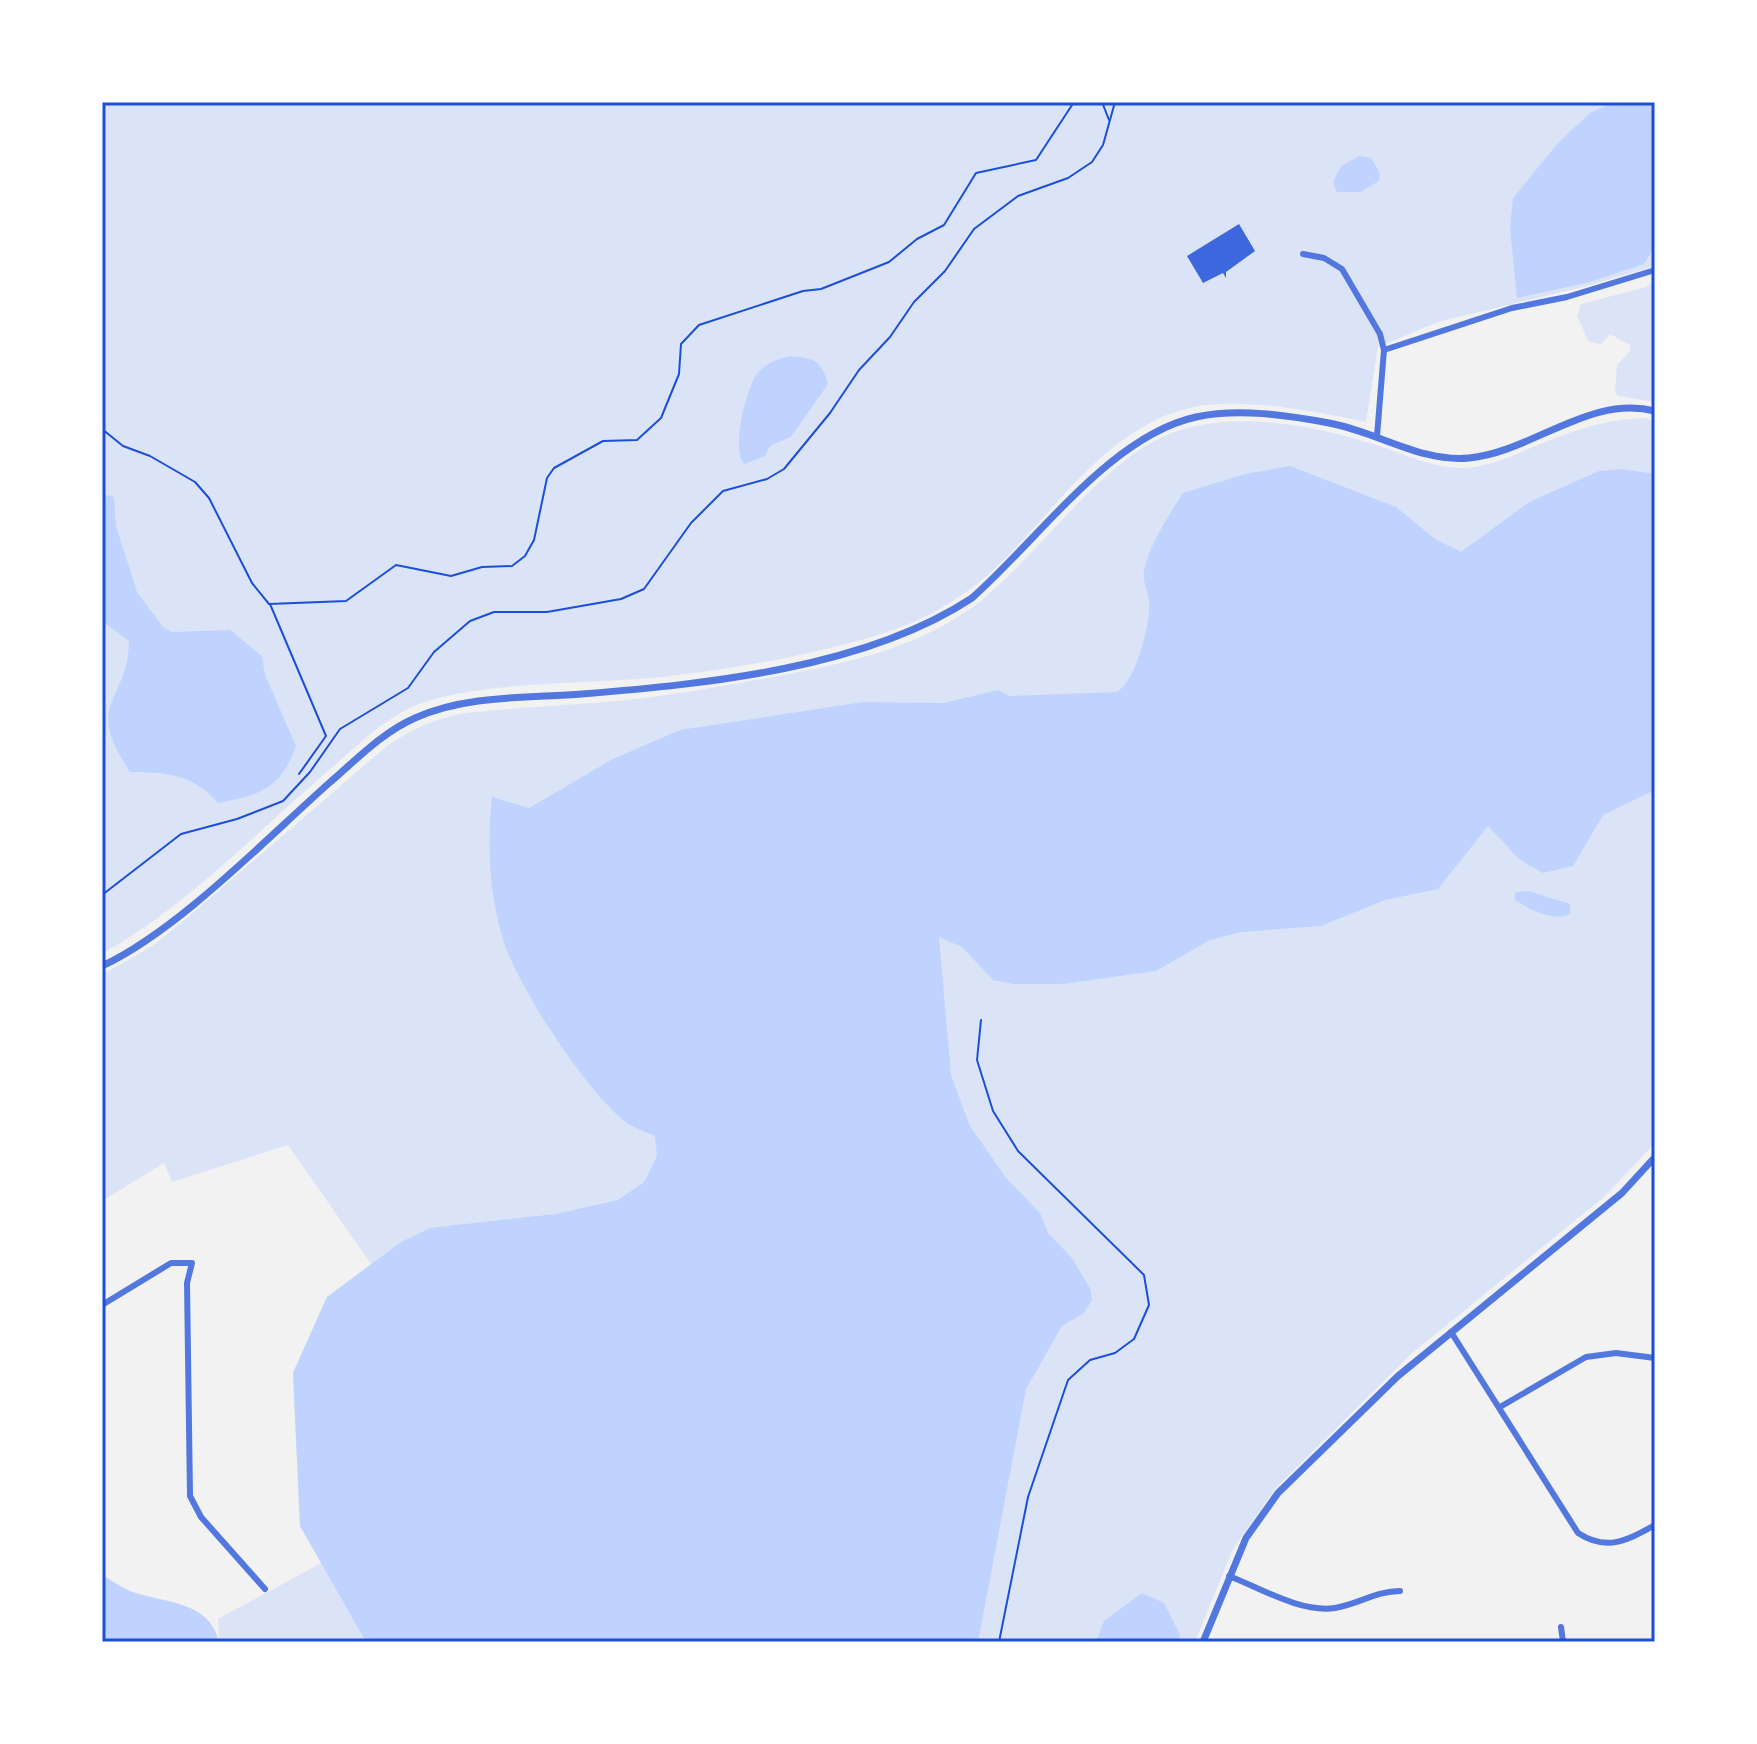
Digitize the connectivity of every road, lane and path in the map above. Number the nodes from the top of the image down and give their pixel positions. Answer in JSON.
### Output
{"nodes":[{"id":1,"x":1074,"y":102,"type":"edge"},
{"id":2,"x":1102,"y":102,"type":"edge"},
{"id":3,"x":1115,"y":102,"type":"edge"},
{"id":4,"x":1109,"y":121,"type":"junction"},
{"id":5,"x":1303,"y":254,"type":"dead end"},
{"id":6,"x":1655,"y":270,"type":"edge"},
{"id":7,"x":1384,"y":350,"type":"junction"},
{"id":8,"x":1655,"y":411,"type":"edge"},
{"id":9,"x":102,"y":429,"type":"edge"},
{"id":10,"x":1377,"y":436,"type":"junction"},
{"id":11,"x":269,"y":604,"type":"junction"},
{"id":12,"x":299,"y":774,"type":"dead end"},
{"id":13,"x":102,"y":895,"type":"edge"},
{"id":14,"x":102,"y":966,"type":"edge"},
{"id":15,"x":981,"y":1020,"type":"dead end"},
{"id":16,"x":1655,"y":1157,"type":"edge"},
{"id":17,"x":102,"y":1305,"type":"edge"},
{"id":18,"x":1451,"y":1332,"type":"junction"},
{"id":19,"x":1655,"y":1358,"type":"edge"},
{"id":20,"x":1500,"y":1407,"type":"junction"},
{"id":21,"x":1655,"y":1525,"type":"edge"},
{"id":22,"x":1229,"y":1576,"type":"junction"},
{"id":23,"x":265,"y":1589,"type":"dead end"},
{"id":24,"x":1400,"y":1591,"type":"dead end"},
{"id":25,"x":1561,"y":1627,"type":"dead end"},
{"id":26,"x":999,"y":1642,"type":"edge"},
{"id":27,"x":1203,"y":1642,"type":"edge"},
{"id":28,"x":1563,"y":1642,"type":"edge"}],
"edges":[{"from":1,"to":11,"type":"path"},
{"from":2,"to":4,"type":"path"},
{"from":3,"to":4,"type":"path"},
{"from":4,"to":13,"type":"path"},
{"from":5,"to":7,"type":"street"},
{"from":6,"to":7,"type":"street"},
{"from":7,"to":10,"type":"street"},
{"from":8,"to":10,"type":"street"},
{"from":9,"to":11,"type":"path"},
{"from":10,"to":14,"type":"street"},
{"from":11,"to":12,"type":"path"},
{"from":15,"to":26,"type":"path"},
{"from":16,"to":18,"type":"street"},
{"from":17,"to":23,"type":"street"},
{"from":18,"to":20,"type":"street"},
{"from":18,"to":22,"type":"street"},
{"from":19,"to":20,"type":"street"},
{"from":20,"to":21,"type":"street"},
{"from":22,"to":24,"type":"street"},
{"from":22,"to":27,"type":"street"},
{"from":25,"to":28,"type":"street"}]}
